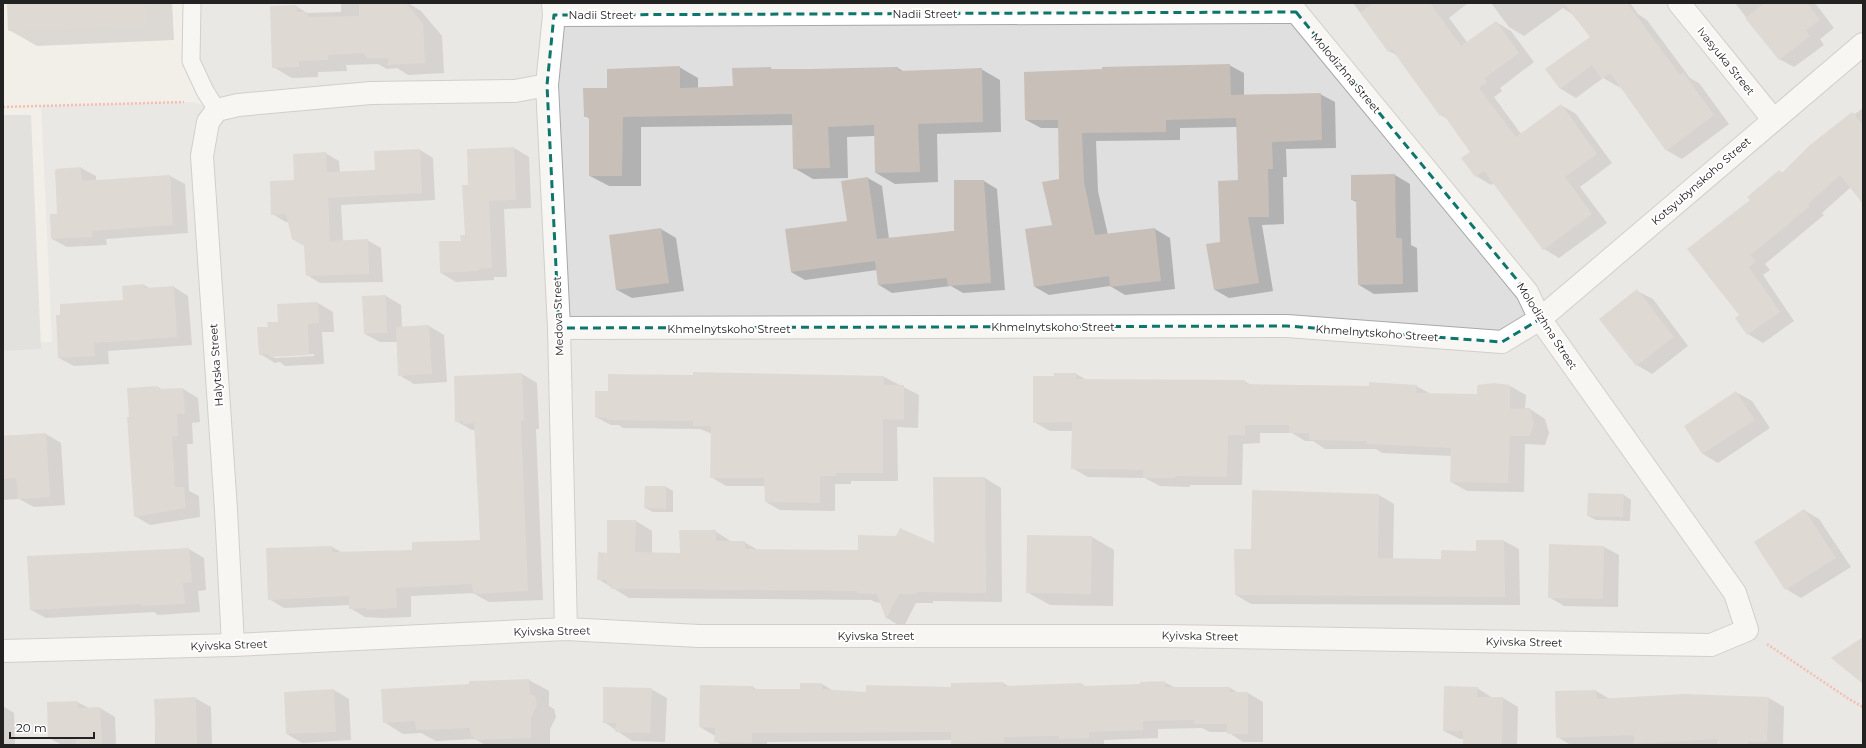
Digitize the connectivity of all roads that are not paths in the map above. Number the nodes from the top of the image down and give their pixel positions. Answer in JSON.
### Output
{"nodes":[{"id":1,"x":192,"y":3,"type":"edge"},
{"id":2,"x":1679,"y":3,"type":"edge"},
{"id":3,"x":1292,"y":8,"type":"edge"},
{"id":4,"x":554,"y":9,"type":"edge"},
{"id":5,"x":1863,"y":44,"type":"edge"},
{"id":6,"x":547,"y":85,"type":"junction"},
{"id":7,"x":217,"y":110,"type":"junction"},
{"id":8,"x":1773,"y":119,"type":"junction"},
{"id":9,"x":1540,"y":319,"type":"junction"},
{"id":10,"x":559,"y":328,"type":"junction"},
{"id":11,"x":566,"y":629,"type":"junction"},
{"id":12,"x":1747,"y":630,"type":"joint"},
{"id":13,"x":233,"y":645,"type":"junction"},
{"id":14,"x":3,"y":651,"type":"edge"}],
"edges":[{"from":1,"to":7,"type":"lane"},
{"from":2,"to":8,"type":"street","name":"Ivasyuka Street"},
{"from":3,"to":4,"type":"street","name":"Nadii Street"},
{"from":3,"to":9,"type":"street","name":"Molodizhna Street"},
{"from":4,"to":6,"type":"street","name":"Medova Street"},
{"from":5,"to":8,"type":"street","name":"Kotsyubynskoho Street"},
{"from":6,"to":7,"type":"street"},
{"from":6,"to":10,"type":"street","name":"Medova Street"},
{"from":7,"to":13,"type":"street","name":"Halytska Street"},
{"from":8,"to":9,"type":"street","name":"Kotsyubynskoho Street"},
{"from":9,"to":10,"type":"street","name":"Khmelnytskoho Street"},
{"from":9,"to":12,"type":"street","name":"Molodizhna Street"},
{"from":10,"to":11,"type":"street","name":"Medova Street"},
{"from":11,"to":12,"type":"street","name":"Kyivska Street"},
{"from":11,"to":13,"type":"street","name":"Kyivska Street"},
{"from":13,"to":14,"type":"street","name":"Kyivska Street"}]}
